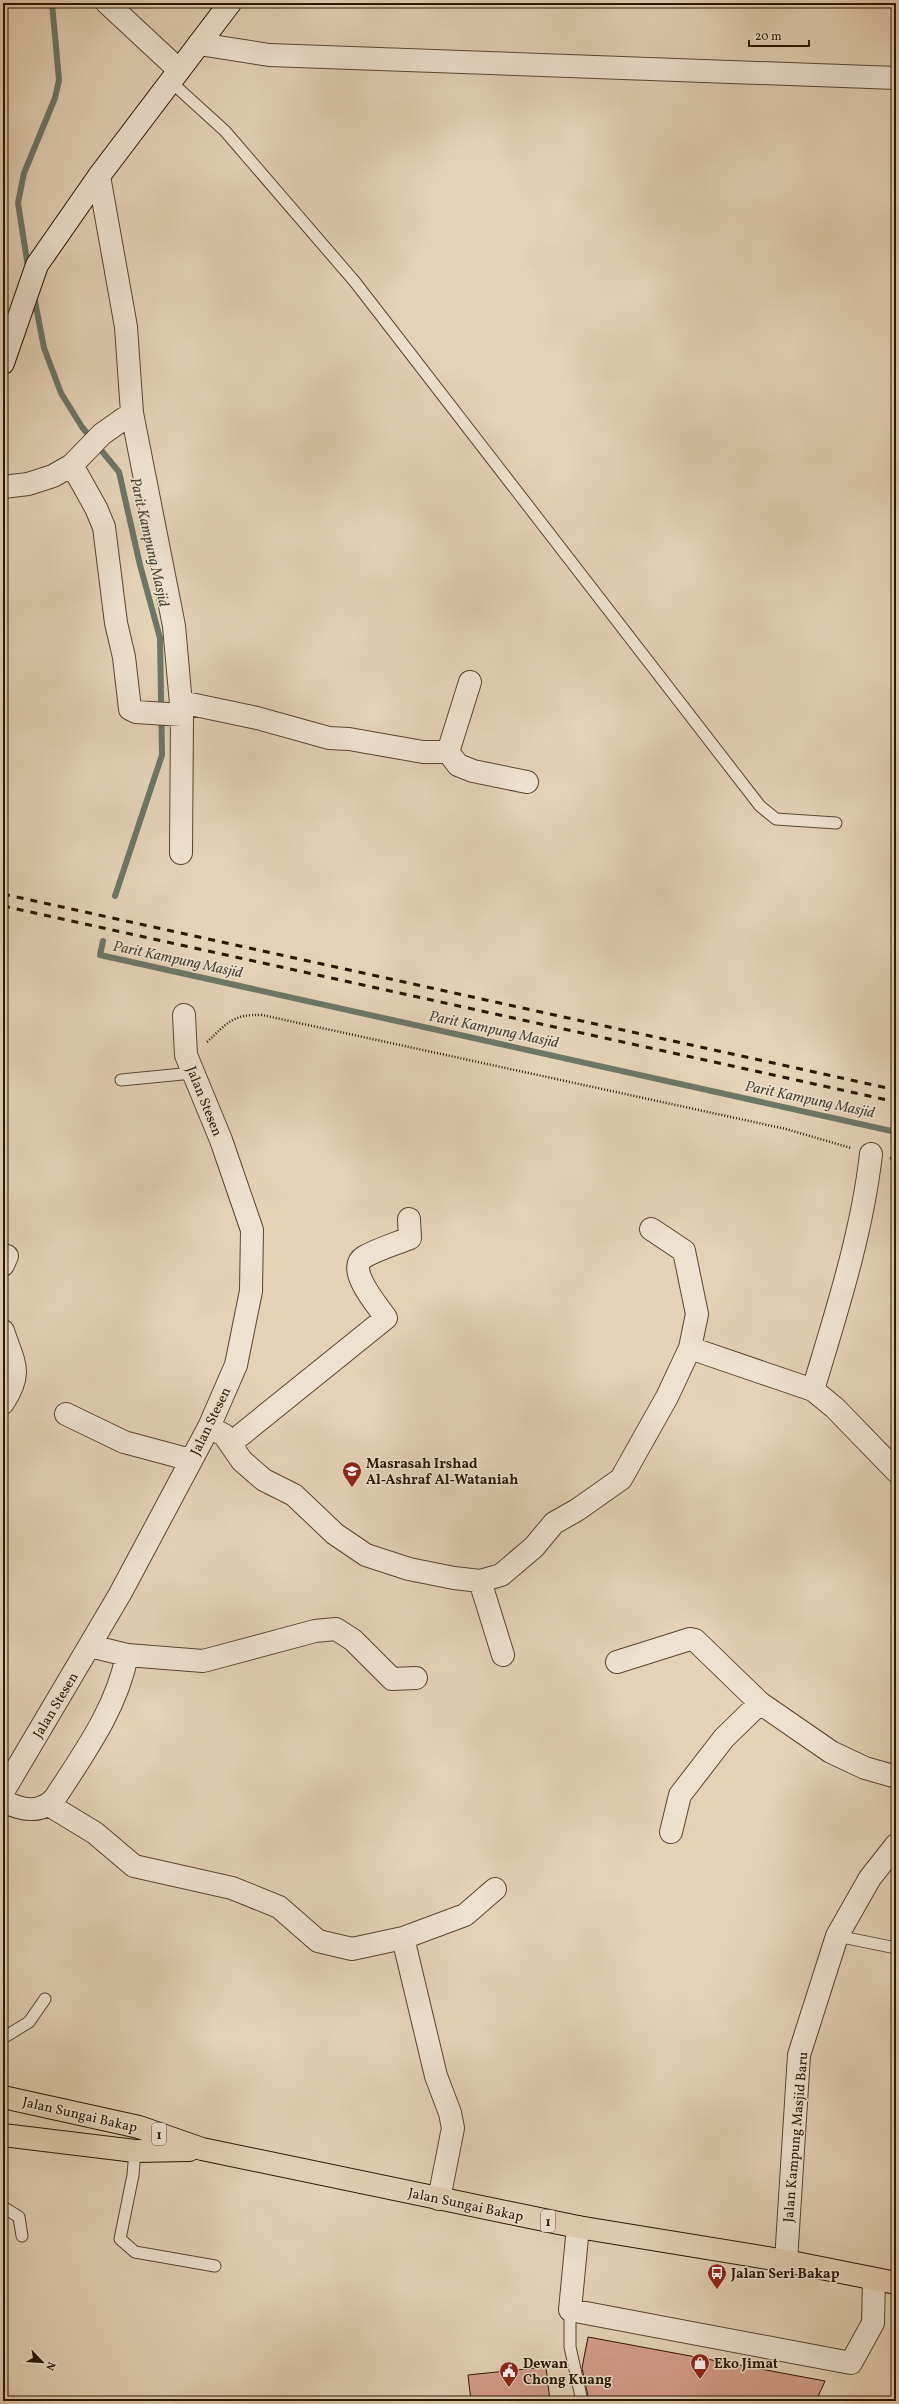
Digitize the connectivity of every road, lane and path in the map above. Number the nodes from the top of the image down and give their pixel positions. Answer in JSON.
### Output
{"nodes":[{"id":1,"x":107,"y":3,"type":"edge"},
{"id":2,"x":230,"y":3,"type":"edge"},
{"id":3,"x":198,"y":44,"type":"junction"},
{"id":4,"x":175,"y":75,"type":"junction"},
{"id":5,"x":896,"y":78,"type":"edge"},
{"id":6,"x":99,"y":176,"type":"junction"},
{"id":7,"x":3,"y":363,"type":"edge"},
{"id":8,"x":132,"y":413,"type":"junction"},
{"id":9,"x":76,"y":462,"type":"junction"},
{"id":10,"x":3,"y":487,"type":"edge"},
{"id":11,"x":470,"y":682,"type":"dead end"},
{"id":12,"x":169,"y":711,"type":"junction"},
{"id":13,"x":448,"y":752,"type":"junction"},
{"id":14,"x":527,"y":782,"type":"dead end"},
{"id":15,"x":836,"y":823,"type":"dead end"},
{"id":16,"x":181,"y":853,"type":"dead end"},
{"id":17,"x":184,"y":1016,"type":"dead end"},
{"id":18,"x":190,"y":1064,"type":"junction"},
{"id":19,"x":121,"y":1080,"type":"dead end"},
{"id":20,"x":871,"y":1154,"type":"junction"},
{"id":21,"x":896,"y":1160,"type":"edge"},
{"id":22,"x":409,"y":1219,"type":"dead end"},
{"id":23,"x":651,"y":1229,"type":"dead end"},
{"id":24,"x":3,"y":1331,"type":"edge"},
{"id":25,"x":690,"y":1348,"type":"junction"},
{"id":26,"x":813,"y":1390,"type":"junction"},
{"id":27,"x":3,"y":1402,"type":"edge"},
{"id":28,"x":66,"y":1414,"type":"dead end"},
{"id":29,"x":209,"y":1427,"type":"junction"},
{"id":30,"x":231,"y":1443,"type":"junction"},
{"id":31,"x":191,"y":1460,"type":"junction"},
{"id":32,"x":896,"y":1471,"type":"edge"},
{"id":33,"x":480,"y":1581,"type":"junction"},
{"id":34,"x":90,"y":1646,"type":"junction"},
{"id":35,"x":127,"y":1654,"type":"junction"},
{"id":36,"x":503,"y":1656,"type":"dead end"},
{"id":37,"x":617,"y":1662,"type":"dead end"},
{"id":38,"x":416,"y":1678,"type":"dead end"},
{"id":39,"x":760,"y":1703,"type":"junction"},
{"id":40,"x":895,"y":1780,"type":"edge"},
{"id":41,"x":6,"y":1782,"type":"edge"},
{"id":42,"x":3,"y":1801,"type":"edge"},
{"id":43,"x":49,"y":1805,"type":"junction"},
{"id":44,"x":671,"y":1832,"type":"dead end"},
{"id":45,"x":896,"y":1845,"type":"edge"},
{"id":46,"x":495,"y":1889,"type":"dead end"},
{"id":47,"x":838,"y":1936,"type":"junction"},
{"id":48,"x":403,"y":1938,"type":"junction"},
{"id":49,"x":896,"y":1948,"type":"edge"},
{"id":50,"x":45,"y":1999,"type":"dead end"},
{"id":51,"x":3,"y":2038,"type":"edge"},
{"id":52,"x":3,"y":2096,"type":"edge"},
{"id":53,"x":3,"y":2135,"type":"edge"},
{"id":54,"x":202,"y":2149,"type":"junction"},
{"id":55,"x":135,"y":2151,"type":"junction"},
{"id":56,"x":439,"y":2198,"type":"junction"},
{"id":57,"x":3,"y":2207,"type":"edge"},
{"id":58,"x":578,"y":2227,"type":"junction"},
{"id":59,"x":22,"y":2236,"type":"dead end"},
{"id":60,"x":786,"y":2260,"type":"junction"},
{"id":61,"x":215,"y":2266,"type":"dead end"},
{"id":62,"x":874,"y":2279,"type":"junction"},
{"id":63,"x":896,"y":2283,"type":"edge"},
{"id":64,"x":570,"y":2310,"type":"junction"},
{"id":65,"x":582,"y":2401,"type":"edge"}],
"edges":[{"from":1,"to":4,"type":"street"},
{"from":2,"to":3,"type":"street"},
{"from":3,"to":4,"type":"street"},
{"from":3,"to":5,"type":"street"},
{"from":4,"to":6,"type":"street"},
{"from":4,"to":15,"type":"lane"},
{"from":6,"to":7,"type":"street"},
{"from":6,"to":8,"type":"street"},
{"from":8,"to":9,"type":"street"},
{"from":8,"to":12,"type":"street"},
{"from":9,"to":10,"type":"street"},
{"from":9,"to":12,"type":"street"},
{"from":11,"to":13,"type":"street"},
{"from":12,"to":13,"type":"street"},
{"from":12,"to":16,"type":"street"},
{"from":13,"to":14,"type":"street"},
{"from":17,"to":18,"type":"street","name":"Jalan Stesen"},
{"from":18,"to":19,"type":"lane"},
{"from":18,"to":20,"type":"path"},
{"from":18,"to":29,"type":"street","name":"Jalan Stesen"},
{"from":20,"to":21,"type":"path"},
{"from":20,"to":26,"type":"street"},
{"from":22,"to":30,"type":"street"},
{"from":23,"to":25,"type":"street"},
{"from":24,"to":27,"type":"street"},
{"from":25,"to":26,"type":"street"},
{"from":25,"to":33,"type":"street"},
{"from":26,"to":32,"type":"street"},
{"from":28,"to":31,"type":"street"},
{"from":29,"to":30,"type":"street"},
{"from":29,"to":31,"type":"street","name":"Jalan Stesen"},
{"from":30,"to":33,"type":"street"},
{"from":31,"to":34,"type":"street","name":"Jalan Stesen"},
{"from":33,"to":36,"type":"street"},
{"from":34,"to":35,"type":"street"},
{"from":34,"to":41,"type":"street","name":"Jalan Stesen"},
{"from":35,"to":38,"type":"street"},
{"from":35,"to":43,"type":"street"},
{"from":37,"to":39,"type":"street"},
{"from":39,"to":40,"type":"street"},
{"from":39,"to":44,"type":"street"},
{"from":42,"to":43,"type":"street"},
{"from":43,"to":48,"type":"street"},
{"from":45,"to":47,"type":"street","name":"Jalan Kampung Masjid Baru"},
{"from":46,"to":48,"type":"street"},
{"from":47,"to":49,"type":"lane"},
{"from":47,"to":60,"type":"street","name":"Jalan Kampung Masjid Baru"},
{"from":48,"to":56,"type":"street"},
{"from":50,"to":51,"type":"lane"},
{"from":52,"to":54,"type":"highway","name":"Jalan Sungai Bakap","number":"1"},
{"from":53,"to":55,"type":"highway","name":"Jalan Sungai Bakap","number":"1"},
{"from":54,"to":55,"type":"highway","name":"Jalan Sungai Bakap","number":"1"},
{"from":54,"to":56,"type":"highway","name":"Jalan Sungai Bakap","number":"1"},
{"from":55,"to":61,"type":"lane"},
{"from":56,"to":58,"type":"highway","name":"Jalan Sungai Bakap","number":"1"},
{"from":57,"to":59,"type":"lane"},
{"from":58,"to":60,"type":"highway","name":"Jalan Sungai Bakap","number":"1"},
{"from":58,"to":64,"type":"street"},
{"from":60,"to":62,"type":"highway","name":"Jalan Sungai Bakap","number":"1"},
{"from":62,"to":63,"type":"highway","name":"Jalan Sungai Bakap","number":"1"},
{"from":62,"to":64,"type":"street"},
{"from":64,"to":65,"type":"lane"}]}
